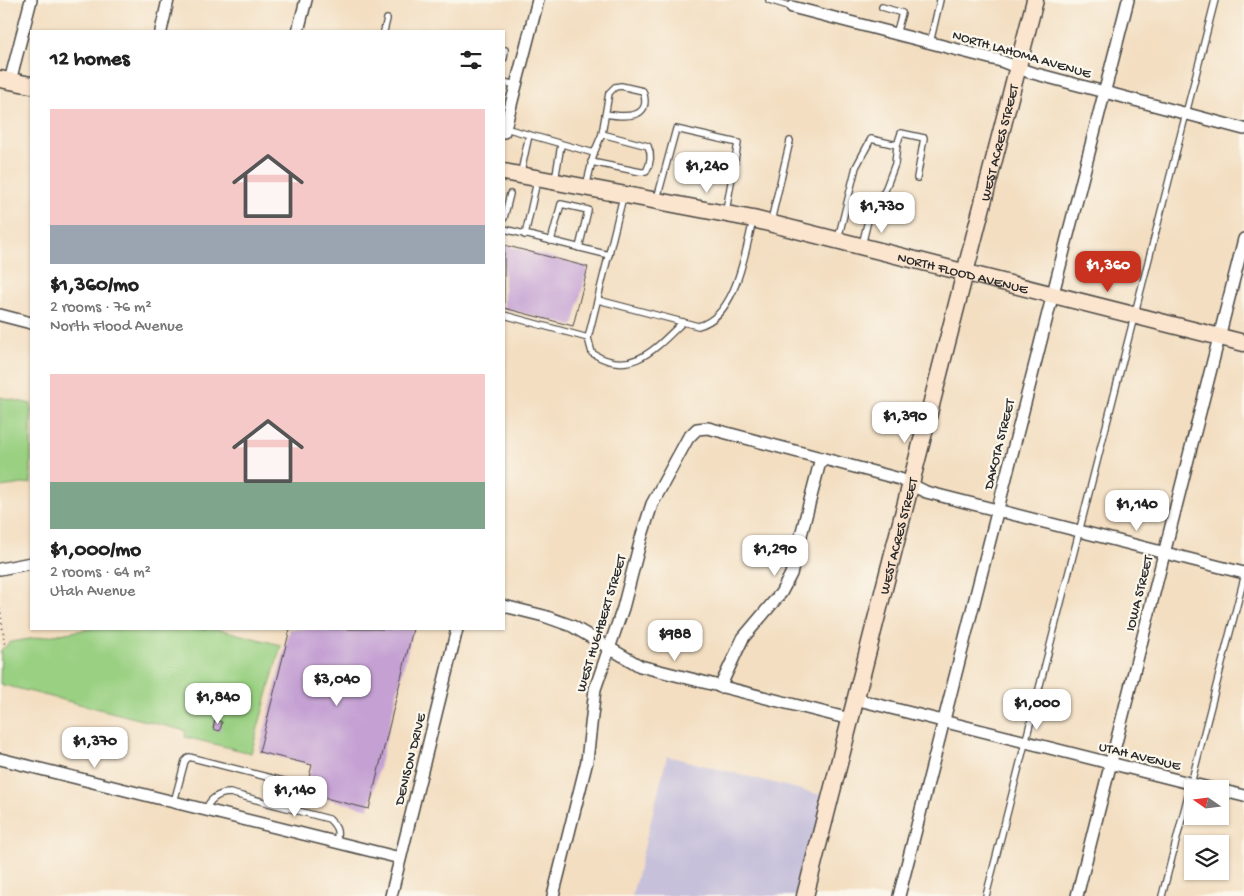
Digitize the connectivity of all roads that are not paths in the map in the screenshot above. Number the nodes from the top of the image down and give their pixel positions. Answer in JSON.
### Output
{"nodes":[{"id":1,"x":31,"y":0,"type":"edge"},
{"id":2,"x":168,"y":0,"type":"edge"},
{"id":3,"x":306,"y":0,"type":"edge"},
{"id":4,"x":538,"y":0,"type":"edge"},
{"id":5,"x":769,"y":0,"type":"edge"},
{"id":6,"x":812,"y":0,"type":"edge"},
{"id":7,"x":940,"y":0,"type":"edge"},
{"id":8,"x":1035,"y":0,"type":"edge"},
{"id":9,"x":1128,"y":0,"type":"edge"},
{"id":10,"x":1215,"y":0,"type":"edge"},
{"id":11,"x":792,"y":7,"type":"joint"},
{"id":12,"x":882,"y":7,"type":"dead end"},
{"id":13,"x":810,"y":12,"type":"junction"},
{"id":14,"x":387,"y":19,"type":"dead end"},
{"id":15,"x":160,"y":30,"type":"edge"},
{"id":16,"x":298,"y":30,"type":"edge"},
{"id":17,"x":384,"y":30,"type":"edge"},
{"id":18,"x":896,"y":34,"type":"junction"},
{"id":19,"x":930,"y":43,"type":"junction"},
{"id":20,"x":506,"y":50,"type":"dead end"},
{"id":21,"x":505,"y":54,"type":"edge"},
{"id":22,"x":1017,"y":68,"type":"junction"},
{"id":23,"x":5,"y":80,"type":"edge"},
{"id":24,"x":505,"y":82,"type":"edge"},
{"id":25,"x":30,"y":85,"type":"edge"},
{"id":26,"x":516,"y":85,"type":"junction"},
{"id":27,"x":1104,"y":92,"type":"junction"},
{"id":28,"x":605,"y":114,"type":"junction"},
{"id":29,"x":1187,"y":114,"type":"junction"},
{"id":30,"x":505,"y":126,"type":"edge"},
{"id":31,"x":1244,"y":128,"type":"edge"},
{"id":32,"x":505,"y":130,"type":"edge"},
{"id":33,"x":602,"y":134,"type":"junction"},
{"id":34,"x":529,"y":135,"type":"junction"},
{"id":35,"x":790,"y":141,"type":"dead end"},
{"id":36,"x":561,"y":145,"type":"junction"},
{"id":37,"x":897,"y":145,"type":"junction"},
{"id":38,"x":594,"y":153,"type":"junction"},
{"id":39,"x":592,"y":162,"type":"junction"},
{"id":40,"x":505,"y":172,"type":"edge"},
{"id":41,"x":521,"y":175,"type":"junction"},
{"id":42,"x":538,"y":178,"type":"junction"},
{"id":43,"x":917,"y":178,"type":"dead end"},
{"id":44,"x":555,"y":181,"type":"junction"},
{"id":45,"x":586,"y":187,"type":"junction"},
{"id":46,"x":510,"y":194,"type":"dead end"},
{"id":47,"x":624,"y":194,"type":"junction"},
{"id":48,"x":657,"y":200,"type":"junction"},
{"id":49,"x":725,"y":213,"type":"junction"},
{"id":50,"x":505,"y":214,"type":"edge"},
{"id":51,"x":754,"y":219,"type":"junction"},
{"id":52,"x":770,"y":223,"type":"junction"},
{"id":53,"x":505,"y":229,"type":"edge"},
{"id":54,"x":525,"y":235,"type":"junction"},
{"id":55,"x":838,"y":239,"type":"junction"},
{"id":56,"x":1244,"y":239,"type":"edge"},
{"id":57,"x":551,"y":241,"type":"junction"},
{"id":58,"x":862,"y":245,"type":"junction"},
{"id":59,"x":579,"y":248,"type":"junction"},
{"id":60,"x":609,"y":255,"type":"junction"},
{"id":61,"x":965,"y":271,"type":"junction"},
{"id":62,"x":1052,"y":294,"type":"junction"},
{"id":63,"x":598,"y":300,"type":"junction"},
{"id":64,"x":0,"y":315,"type":"edge"},
{"id":65,"x":505,"y":315,"type":"edge"},
{"id":66,"x":1134,"y":316,"type":"junction"},
{"id":67,"x":683,"y":322,"type":"junction"},
{"id":68,"x":30,"y":323,"type":"edge"},
{"id":69,"x":1219,"y":337,"type":"junction"},
{"id":70,"x":588,"y":338,"type":"junction"},
{"id":71,"x":1244,"y":343,"type":"edge"},
{"id":72,"x":821,"y":458,"type":"junction"},
{"id":73,"x":912,"y":485,"type":"junction"},
{"id":74,"x":996,"y":510,"type":"junction"},
{"id":75,"x":1078,"y":531,"type":"junction"},
{"id":76,"x":1164,"y":553,"type":"junction"},
{"id":77,"x":30,"y":564,"type":"edge"},
{"id":78,"x":0,"y":569,"type":"edge"},
{"id":79,"x":1244,"y":573,"type":"edge"},
{"id":80,"x":1244,"y":578,"type":"edge"},
{"id":81,"x":505,"y":606,"type":"edge"},
{"id":82,"x":457,"y":630,"type":"edge"},
{"id":83,"x":608,"y":648,"type":"junction"},
{"id":84,"x":720,"y":687,"type":"junction"},
{"id":85,"x":855,"y":699,"type":"junction"},
{"id":86,"x":850,"y":719,"type":"junction"},
{"id":87,"x":944,"y":721,"type":"junction"},
{"id":88,"x":1026,"y":742,"type":"junction"},
{"id":89,"x":0,"y":759,"type":"edge"},
{"id":90,"x":1112,"y":763,"type":"junction"},
{"id":91,"x":1192,"y":780,"type":"edge"},
{"id":92,"x":1184,"y":781,"type":"edge"},
{"id":93,"x":290,"y":783,"type":"dead end"},
{"id":94,"x":1229,"y":792,"type":"edge"},
{"id":95,"x":1244,"y":796,"type":"edge"},
{"id":96,"x":174,"y":802,"type":"junction"},
{"id":97,"x":206,"y":810,"type":"junction"},
{"id":98,"x":1184,"y":810,"type":"edge"},
{"id":99,"x":336,"y":842,"type":"junction"},
{"id":100,"x":400,"y":858,"type":"junction"},
{"id":101,"x":392,"y":896,"type":"edge"},
{"id":102,"x":553,"y":896,"type":"edge"},
{"id":103,"x":805,"y":896,"type":"edge"},
{"id":104,"x":900,"y":896,"type":"edge"},
{"id":105,"x":986,"y":896,"type":"edge"},
{"id":106,"x":1077,"y":896,"type":"edge"},
{"id":107,"x":1162,"y":896,"type":"edge"}],
"edges":[{"from":1,"to":23,"type":"street"},
{"from":2,"to":15,"type":"street"},
{"from":3,"to":16,"type":"street"},
{"from":4,"to":26,"type":"street"},
{"from":5,"to":11,"type":"lane"},
{"from":6,"to":13,"type":"street"},
{"from":7,"to":19,"type":"lane"},
{"from":8,"to":22,"type":"street","name":"WEST ACRES STREET"},
{"from":9,"to":27,"type":"street","name":"DAKOTA STREET"},
{"from":10,"to":29,"type":"lane"},
{"from":11,"to":13,"type":"street","name":"NORTH LAHOMA AVENUE"},
{"from":12,"to":18,"type":"lane"},
{"from":13,"to":18,"type":"street","name":"NORTH LAHOMA AVENUE"},
{"from":14,"to":17,"type":"lane"},
{"from":18,"to":19,"type":"street","name":"NORTH LAHOMA AVENUE"},
{"from":19,"to":22,"type":"street","name":"NORTH LAHOMA AVENUE"},
{"from":20,"to":21,"type":"lane"},
{"from":22,"to":27,"type":"street","name":"NORTH LAHOMA AVENUE"},
{"from":22,"to":61,"type":"street","name":"WEST ACRES STREET"},
{"from":23,"to":25,"type":"street"},
{"from":24,"to":26,"type":"lane"},
{"from":26,"to":30,"type":"street"},
{"from":27,"to":29,"type":"street","name":"NORTH LAHOMA AVENUE"},
{"from":27,"to":62,"type":"street","name":"DAKOTA STREET"},
{"from":28,"to":28,"type":"lane"},
{"from":28,"to":33,"type":"lane"},
{"from":29,"to":31,"type":"street","name":"NORTH LAHOMA AVENUE"},
{"from":29,"to":66,"type":"lane"},
{"from":32,"to":34,"type":"lane"},
{"from":33,"to":38,"type":"lane"},
{"from":33,"to":39,"type":"lane"},
{"from":34,"to":36,"type":"lane"},
{"from":34,"to":41,"type":"lane"},
{"from":35,"to":52,"type":"lane"},
{"from":36,"to":38,"type":"lane"},
{"from":36,"to":44,"type":"lane"},
{"from":37,"to":43,"type":"lane"},
{"from":37,"to":55,"type":"lane"},
{"from":37,"to":58,"type":"lane"},
{"from":38,"to":39,"type":"lane"},
{"from":39,"to":45,"type":"lane"},
{"from":40,"to":41,"type":"street","name":"NORTH FLOOD AVENUE"},
{"from":41,"to":42,"type":"street","name":"NORTH FLOOD AVENUE"},
{"from":42,"to":44,"type":"street","name":"NORTH FLOOD AVENUE"},
{"from":42,"to":54,"type":"lane"},
{"from":44,"to":45,"type":"street","name":"NORTH FLOOD AVENUE"},
{"from":45,"to":47,"type":"street","name":"NORTH FLOOD AVENUE"},
{"from":46,"to":50,"type":"lane"},
{"from":47,"to":48,"type":"street","name":"NORTH FLOOD AVENUE"},
{"from":47,"to":60,"type":"lane"},
{"from":48,"to":49,"type":"street","name":"NORTH FLOOD AVENUE"},
{"from":48,"to":49,"type":"lane"},
{"from":49,"to":51,"type":"street","name":"NORTH FLOOD AVENUE"},
{"from":51,"to":52,"type":"street","name":"NORTH FLOOD AVENUE"},
{"from":51,"to":67,"type":"lane"},
{"from":52,"to":55,"type":"street","name":"NORTH FLOOD AVENUE"},
{"from":53,"to":54,"type":"lane"},
{"from":54,"to":57,"type":"lane"},
{"from":55,"to":58,"type":"street","name":"NORTH FLOOD AVENUE"},
{"from":56,"to":69,"type":"street","name":"IOWA STREET"},
{"from":57,"to":59,"type":"lane"},
{"from":57,"to":59,"type":"lane"},
{"from":58,"to":61,"type":"street","name":"NORTH FLOOD AVENUE"},
{"from":59,"to":60,"type":"lane"},
{"from":60,"to":63,"type":"lane"},
{"from":61,"to":62,"type":"street","name":"NORTH FLOOD AVENUE"},
{"from":61,"to":73,"type":"street","name":"WEST ACRES STREET"},
{"from":62,"to":66,"type":"street","name":"NORTH FLOOD AVENUE"},
{"from":62,"to":74,"type":"street","name":"DAKOTA STREET"},
{"from":63,"to":67,"type":"lane"},
{"from":63,"to":70,"type":"lane"},
{"from":64,"to":68,"type":"street"},
{"from":65,"to":70,"type":"lane"},
{"from":66,"to":69,"type":"street","name":"NORTH FLOOD AVENUE"},
{"from":66,"to":75,"type":"lane"},
{"from":67,"to":70,"type":"lane"},
{"from":69,"to":71,"type":"street","name":"NORTH FLOOD AVENUE"},
{"from":69,"to":76,"type":"street","name":"IOWA STREET"},
{"from":72,"to":73,"type":"street"},
{"from":72,"to":83,"type":"street","name":"WEST HUGHBERT STREET"},
{"from":72,"to":84,"type":"street"},
{"from":73,"to":74,"type":"street"},
{"from":73,"to":85,"type":"street","name":"WEST ACRES STREET"},
{"from":74,"to":75,"type":"street"},
{"from":74,"to":87,"type":"street","name":"DAKOTA STREET"},
{"from":75,"to":76,"type":"street"},
{"from":75,"to":88,"type":"lane"},
{"from":76,"to":79,"type":"street"},
{"from":76,"to":90,"type":"street","name":"IOWA STREET"},
{"from":77,"to":78,"type":"street"},
{"from":80,"to":91,"type":"lane"},
{"from":81,"to":83,"type":"street"},
{"from":82,"to":100,"type":"street","name":"DENISON DRIVE"},
{"from":83,"to":84,"type":"street"},
{"from":83,"to":102,"type":"street","name":"WEST HUGHBERT STREET"},
{"from":84,"to":86,"type":"street"},
{"from":85,"to":86,"type":"street","name":"WEST ACRES STREET"},
{"from":85,"to":87,"type":"street","name":"UTAH AVENUE"},
{"from":86,"to":103,"type":"street","name":"WEST ACRES STREET"},
{"from":87,"to":88,"type":"street","name":"UTAH AVENUE"},
{"from":87,"to":104,"type":"street","name":"DAKOTA STREET"},
{"from":88,"to":90,"type":"street","name":"UTAH AVENUE"},
{"from":88,"to":105,"type":"lane"},
{"from":89,"to":96,"type":"street"},
{"from":90,"to":92,"type":"street","name":"UTAH AVENUE"},
{"from":90,"to":106,"type":"street","name":"IOWA STREET"},
{"from":93,"to":96,"type":"lane"},
{"from":94,"to":95,"type":"street"},
{"from":96,"to":97,"type":"street"},
{"from":97,"to":99,"type":"street"},
{"from":97,"to":99,"type":"lane"},
{"from":98,"to":107,"type":"lane"},
{"from":99,"to":100,"type":"street"},
{"from":100,"to":101,"type":"street","name":"DENISON DRIVE"}]}
